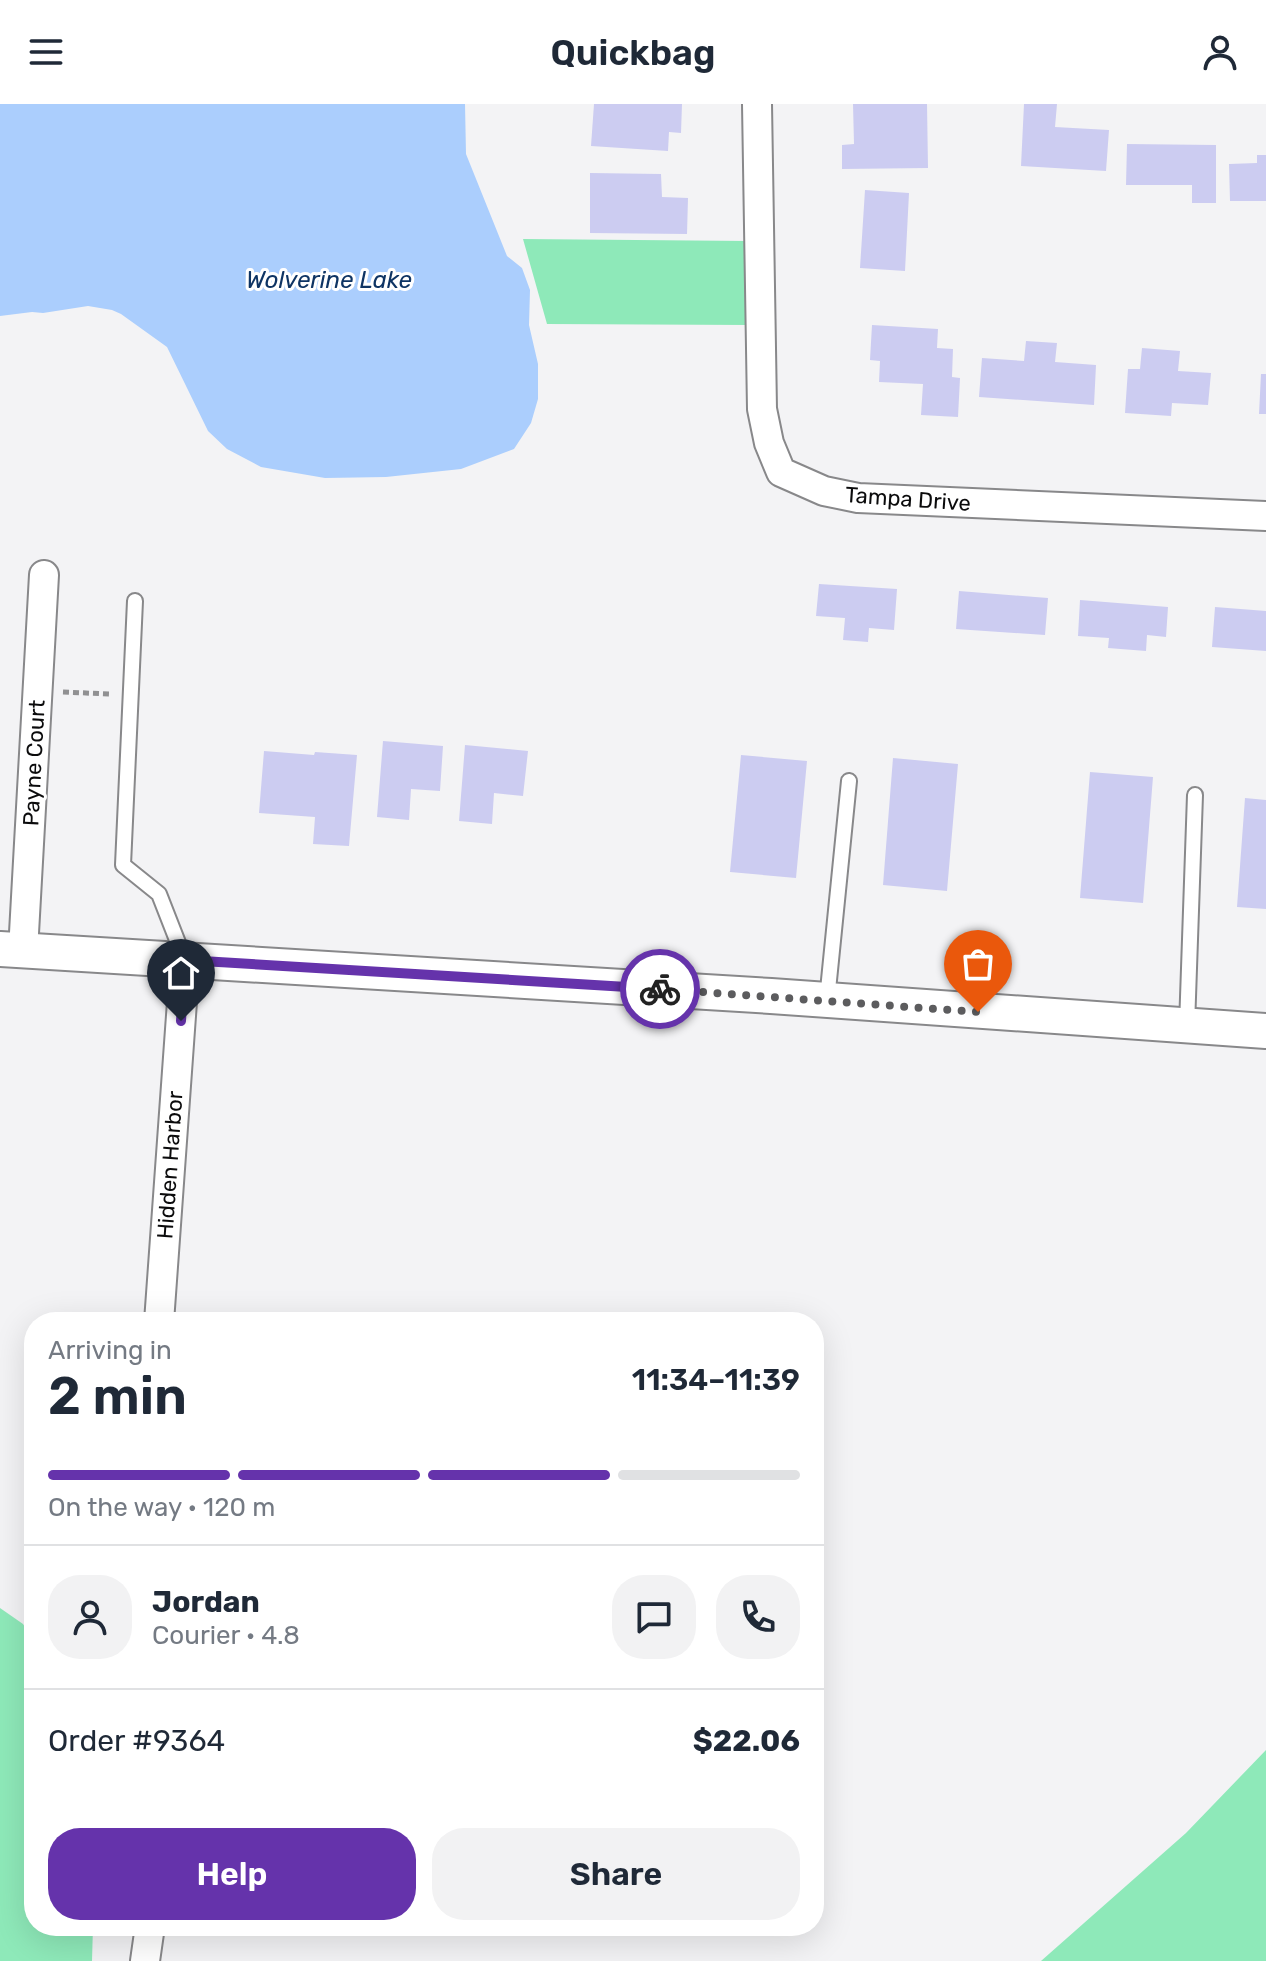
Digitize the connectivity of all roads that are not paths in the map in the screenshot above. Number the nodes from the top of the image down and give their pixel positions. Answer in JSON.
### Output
{"nodes":[{"id":1,"x":757,"y":104,"type":"edge"},
{"id":2,"x":1266,"y":516,"type":"edge"},
{"id":3,"x":44,"y":575,"type":"dead end"},
{"id":4,"x":135,"y":601,"type":"dead end"},
{"id":5,"x":849,"y":781,"type":"dead end"},
{"id":6,"x":1195,"y":795,"type":"dead end"},
{"id":7,"x":12,"y":950,"type":"edge"},
{"id":8,"x":185,"y":960,"type":"junction"},
{"id":9,"x":827,"y":1000,"type":"junction"},
{"id":10,"x":1187,"y":1026,"type":"junction"},
{"id":11,"x":1266,"y":1031,"type":"edge"},
{"id":12,"x":160,"y":1312,"type":"edge"},
{"id":13,"x":149,"y":1936,"type":"edge"},
{"id":14,"x":145,"y":1961,"type":"edge"}],
"edges":[{"from":1,"to":2,"type":"street","name":"Tampa Drive"},
{"from":3,"to":7,"type":"street","name":"Payne Court"},
{"from":4,"to":8,"type":"lane"},
{"from":5,"to":9,"type":"lane"},
{"from":6,"to":10,"type":"lane"},
{"from":7,"to":8,"type":"street"},
{"from":8,"to":9,"type":"street"},
{"from":8,"to":12,"type":"street","name":"Hidden Harbor"},
{"from":9,"to":10,"type":"street"},
{"from":10,"to":11,"type":"street"},
{"from":13,"to":14,"type":"street"}]}
